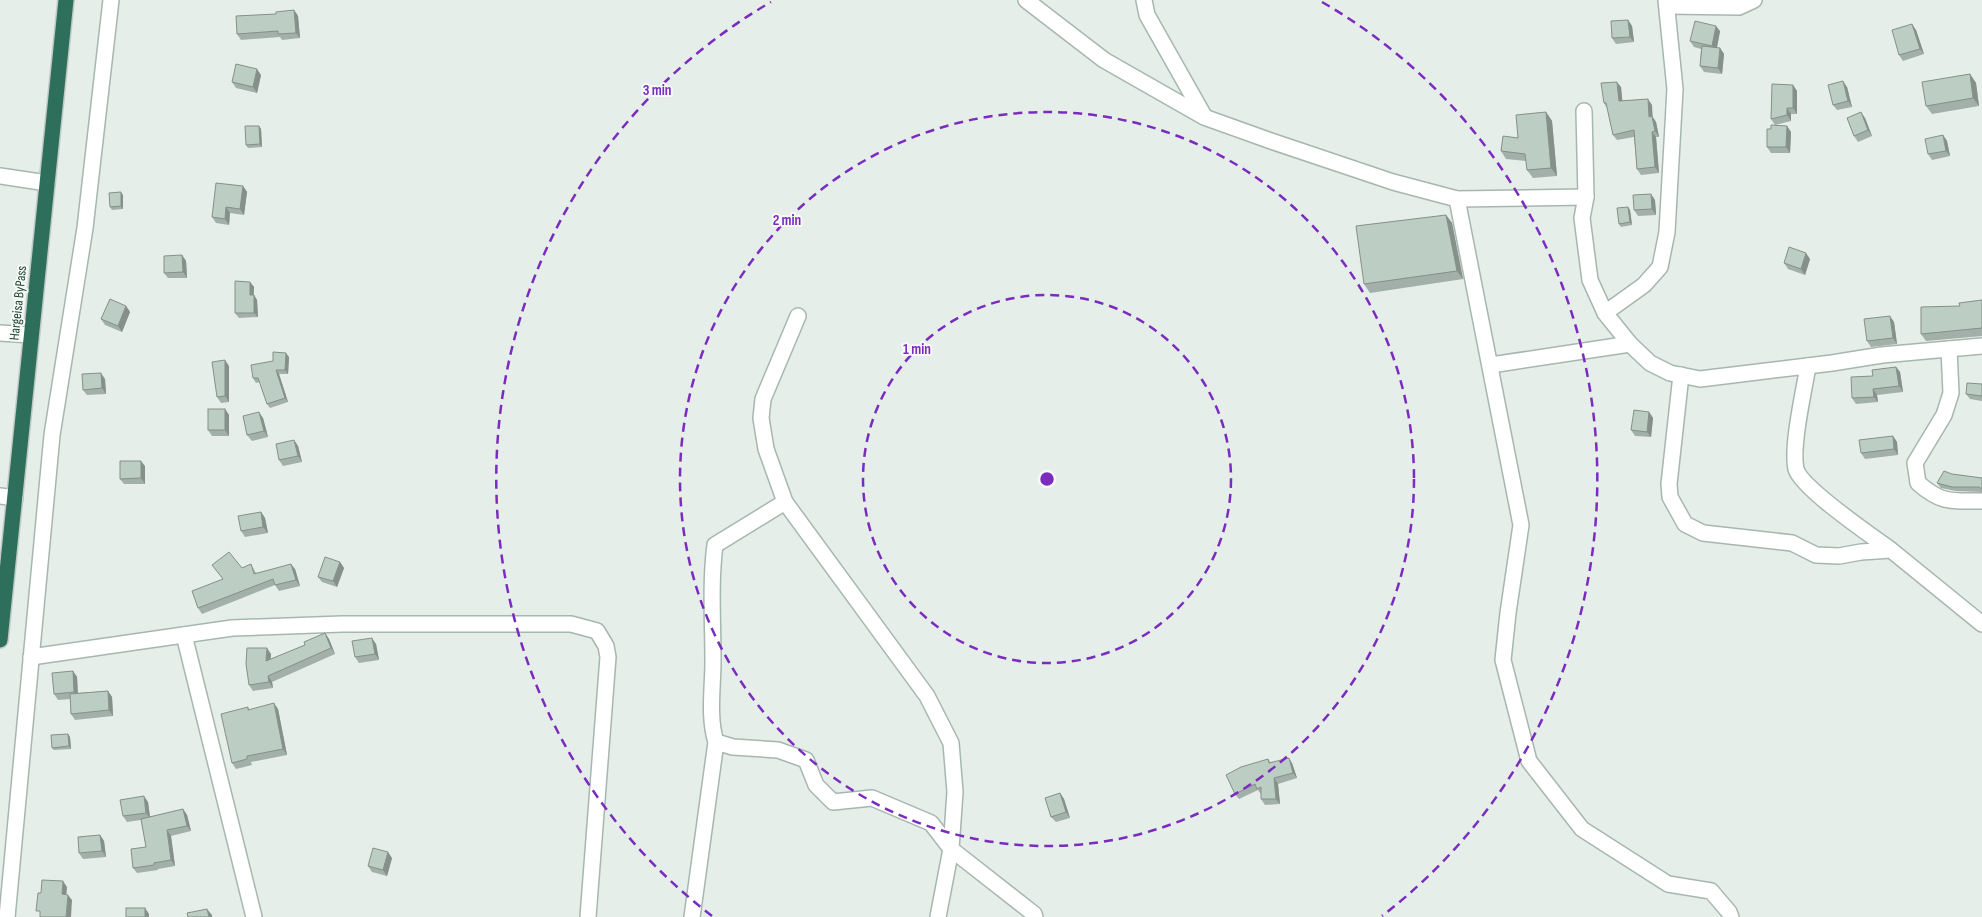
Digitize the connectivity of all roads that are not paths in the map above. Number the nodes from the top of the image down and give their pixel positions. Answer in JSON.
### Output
{"nodes":[{"id":1,"x":66,"y":0,"type":"edge"},
{"id":2,"x":111,"y":0,"type":"edge"},
{"id":3,"x":1026,"y":0,"type":"edge"},
{"id":4,"x":1144,"y":0,"type":"edge"},
{"id":5,"x":1754,"y":0,"type":"edge"},
{"id":6,"x":1666,"y":3,"type":"edge"},
{"id":7,"x":1584,"y":112,"type":"dead end"},
{"id":8,"x":1204,"y":117,"type":"junction"},
{"id":9,"x":0,"y":176,"type":"edge"},
{"id":10,"x":47,"y":182,"type":"junction"},
{"id":11,"x":1586,"y":198,"type":"junction"},
{"id":12,"x":1457,"y":199,"type":"junction"},
{"id":13,"x":1605,"y":313,"type":"junction"},
{"id":14,"x":798,"y":316,"type":"dead end"},
{"id":15,"x":0,"y":333,"type":"edge"},
{"id":16,"x":31,"y":336,"type":"junction"},
{"id":17,"x":1630,"y":344,"type":"junction"},
{"id":18,"x":1982,"y":346,"type":"edge"},
{"id":19,"x":1949,"y":349,"type":"junction"},
{"id":20,"x":1490,"y":365,"type":"junction"},
{"id":21,"x":1808,"y":366,"type":"junction"},
{"id":22,"x":1681,"y":375,"type":"junction"},
{"id":23,"x":7,"y":497,"type":"edge"},
{"id":24,"x":1982,"y":501,"type":"edge"},
{"id":25,"x":785,"y":502,"type":"junction"},
{"id":26,"x":1891,"y":550,"type":"junction"},
{"id":27,"x":1982,"y":624,"type":"edge"},
{"id":28,"x":184,"y":635,"type":"junction"},
{"id":29,"x":0,"y":640,"type":"edge"},
{"id":30,"x":31,"y":657,"type":"junction"},
{"id":31,"x":716,"y":742,"type":"junction"},
{"id":32,"x":951,"y":849,"type":"junction"},
{"id":33,"x":6,"y":917,"type":"edge"},
{"id":34,"x":254,"y":917,"type":"edge"},
{"id":35,"x":588,"y":917,"type":"edge"},
{"id":36,"x":692,"y":917,"type":"edge"},
{"id":37,"x":938,"y":917,"type":"edge"},
{"id":38,"x":1035,"y":917,"type":"edge"},
{"id":39,"x":1731,"y":917,"type":"edge"}],
"edges":[{"from":1,"to":10,"type":"highway","name":"Hargeisa ByPass"},
{"from":2,"to":30,"type":"street"},
{"from":3,"to":8,"type":"street"},
{"from":4,"to":8,"type":"street"},
{"from":5,"to":6,"type":"street"},
{"from":6,"to":13,"type":"street"},
{"from":7,"to":11,"type":"street"},
{"from":8,"to":12,"type":"street"},
{"from":9,"to":10,"type":"street"},
{"from":10,"to":16,"type":"highway","name":"Hargeisa ByPass"},
{"from":11,"to":12,"type":"street"},
{"from":11,"to":13,"type":"street"},
{"from":12,"to":20,"type":"street"},
{"from":13,"to":17,"type":"street"},
{"from":14,"to":25,"type":"street"},
{"from":15,"to":16,"type":"street"},
{"from":16,"to":23,"type":"highway","name":"Hargeisa ByPass"},
{"from":17,"to":20,"type":"street"},
{"from":17,"to":22,"type":"street"},
{"from":18,"to":19,"type":"street"},
{"from":19,"to":21,"type":"street"},
{"from":19,"to":24,"type":"street"},
{"from":20,"to":39,"type":"street"},
{"from":21,"to":22,"type":"street"},
{"from":21,"to":26,"type":"street"},
{"from":22,"to":26,"type":"street"},
{"from":23,"to":29,"type":"highway","name":"Hargeisa ByPass"},
{"from":25,"to":31,"type":"street"},
{"from":25,"to":32,"type":"street"},
{"from":26,"to":27,"type":"street"},
{"from":28,"to":30,"type":"street"},
{"from":28,"to":34,"type":"street"},
{"from":28,"to":35,"type":"street"},
{"from":30,"to":33,"type":"street"},
{"from":31,"to":32,"type":"street"},
{"from":31,"to":36,"type":"street"},
{"from":32,"to":37,"type":"street"},
{"from":32,"to":38,"type":"street"}]}
